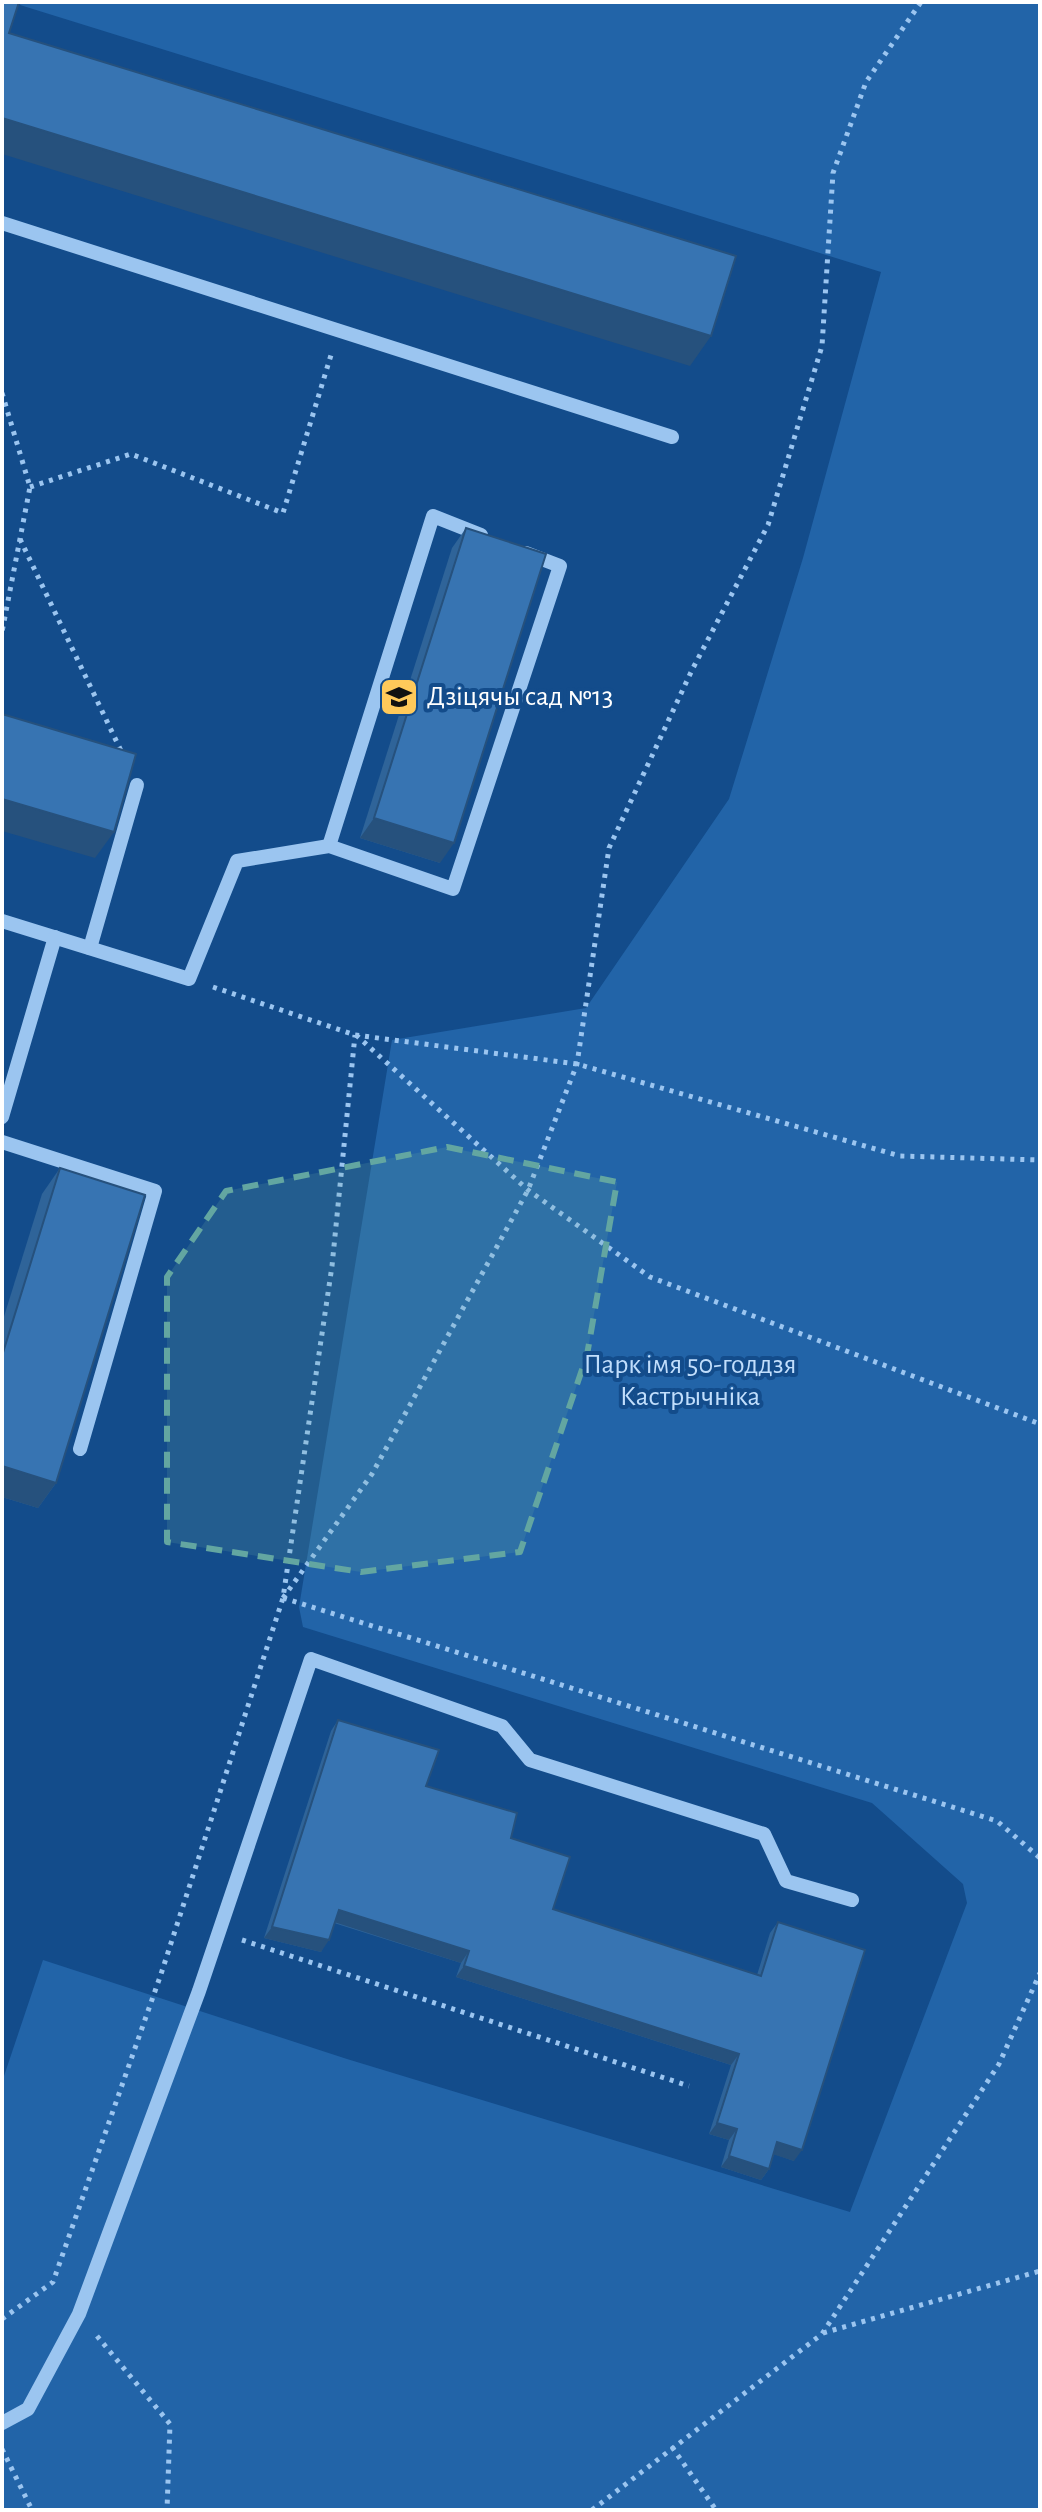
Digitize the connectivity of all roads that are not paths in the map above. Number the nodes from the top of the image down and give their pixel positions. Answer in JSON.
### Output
{"nodes":[{"id":1,"x":2,"y":223,"type":"edge"},
{"id":2,"x":672,"y":437,"type":"dead end"},
{"id":3,"x":490,"y":538,"type":"edge"},
{"id":4,"x":518,"y":549,"type":"edge"},
{"id":5,"x":137,"y":785,"type":"edge"},
{"id":6,"x":329,"y":846,"type":"junction"},
{"id":7,"x":2,"y":921,"type":"edge"},
{"id":8,"x":55,"y":937,"type":"junction"},
{"id":9,"x":90,"y":948,"type":"junction"},
{"id":10,"x":2,"y":1117,"type":"edge"},
{"id":11,"x":2,"y":1142,"type":"edge"},
{"id":12,"x":80,"y":1449,"type":"edge"},
{"id":13,"x":852,"y":1900,"type":"dead end"},
{"id":14,"x":2,"y":2423,"type":"edge"}],
"edges":[{"from":1,"to":2,"type":"lane"},
{"from":3,"to":6,"type":"lane"},
{"from":4,"to":6,"type":"lane"},
{"from":5,"to":9,"type":"lane"},
{"from":6,"to":9,"type":"lane"},
{"from":7,"to":8,"type":"lane"},
{"from":8,"to":9,"type":"lane"},
{"from":8,"to":10,"type":"lane"},
{"from":11,"to":12,"type":"lane"},
{"from":13,"to":14,"type":"lane"}]}
